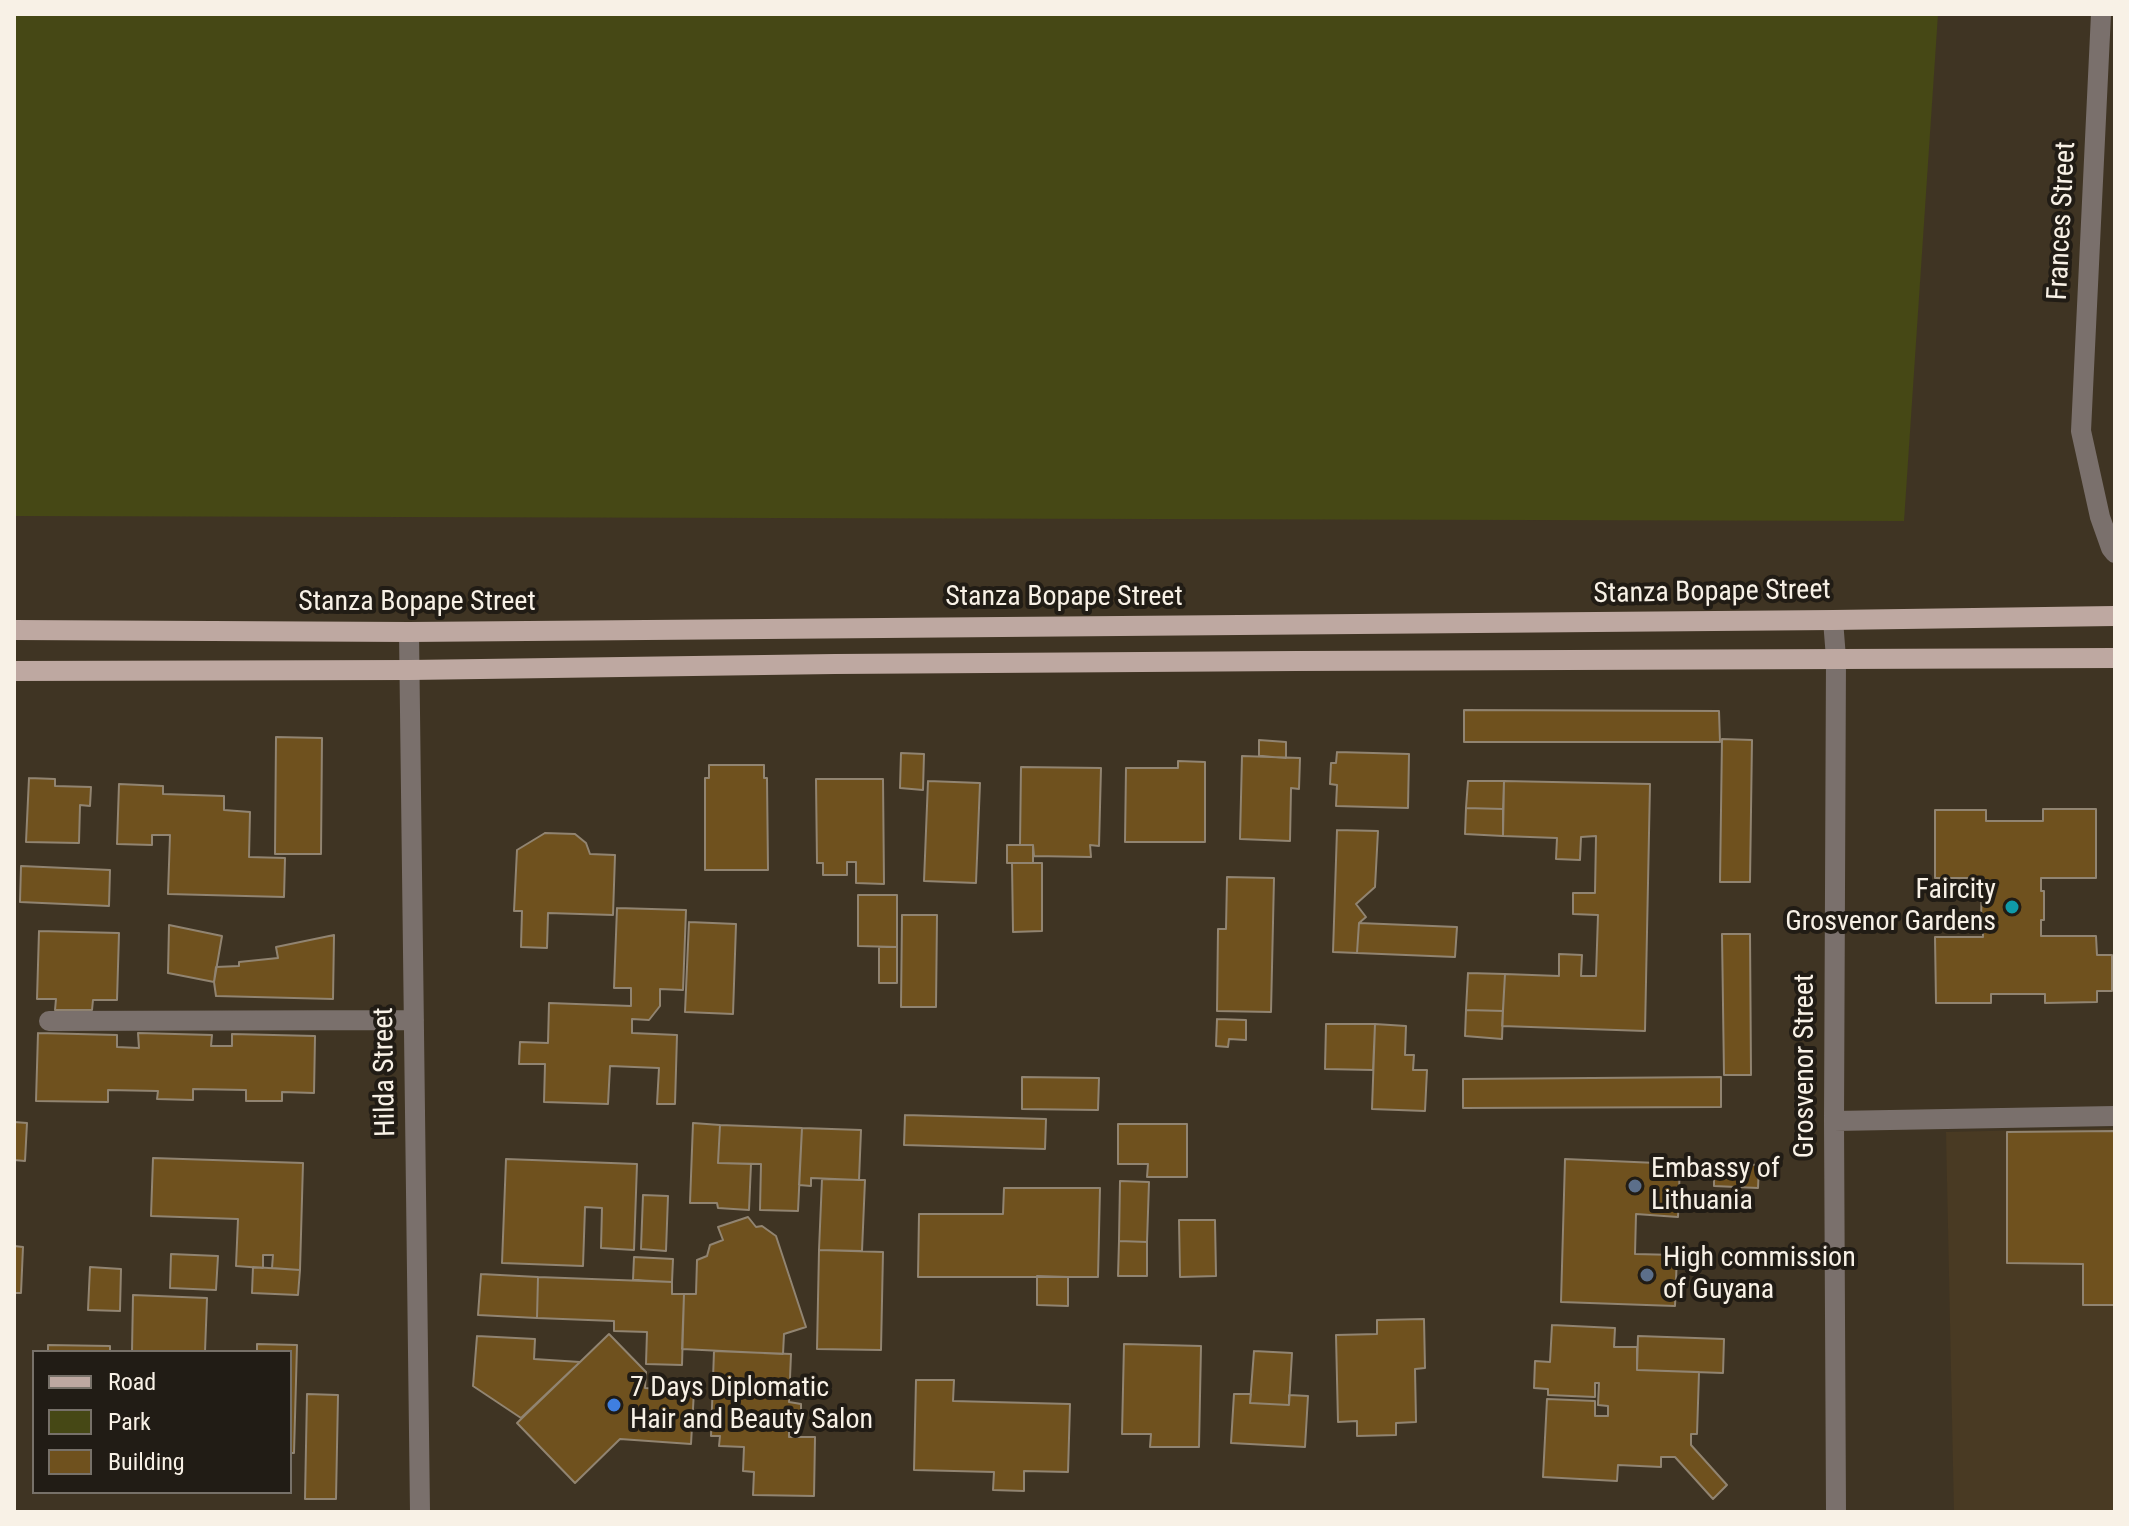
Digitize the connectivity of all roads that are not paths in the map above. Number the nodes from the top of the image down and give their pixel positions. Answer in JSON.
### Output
{"nodes":[{"id":1,"x":2101,"y":14,"type":"edge"},
{"id":2,"x":2115,"y":553,"type":"edge"},
{"id":3,"x":2115,"y":616,"type":"edge"},
{"id":4,"x":1833,"y":620,"type":"junction"},
{"id":5,"x":14,"y":630,"type":"edge"},
{"id":6,"x":409,"y":632,"type":"junction"},
{"id":7,"x":1836,"y":658,"type":"junction"},
{"id":8,"x":2115,"y":658,"type":"edge"},
{"id":9,"x":410,"y":670,"type":"junction"},
{"id":10,"x":14,"y":671,"type":"edge"},
{"id":11,"x":414,"y":1020,"type":"junction"},
{"id":12,"x":49,"y":1021,"type":"dead end"},
{"id":13,"x":2115,"y":1116,"type":"edge"},
{"id":14,"x":1834,"y":1121,"type":"junction"},
{"id":15,"x":420,"y":1512,"type":"edge"},
{"id":16,"x":1836,"y":1512,"type":"edge"}],
"edges":[{"from":1,"to":2,"type":"street","name":"Frances Street"},
{"from":3,"to":4,"type":"main road","name":"Stanza Bopape Street"},
{"from":4,"to":6,"type":"main road","name":"Stanza Bopape Street"},
{"from":4,"to":7,"type":"street","name":"Grosvenor Street"},
{"from":5,"to":6,"type":"main road","name":"Stanza Bopape Street"},
{"from":6,"to":9,"type":"street","name":"Hilda Street"},
{"from":7,"to":8,"type":"main road"},
{"from":7,"to":9,"type":"main road"},
{"from":7,"to":14,"type":"street","name":"Grosvenor Street"},
{"from":9,"to":10,"type":"main road"},
{"from":9,"to":11,"type":"street","name":"Hilda Street"},
{"from":11,"to":12,"type":"street"},
{"from":11,"to":15,"type":"street","name":"Hilda Street"},
{"from":13,"to":14,"type":"street"},
{"from":14,"to":16,"type":"street","name":"Grosvenor Street"}]}
